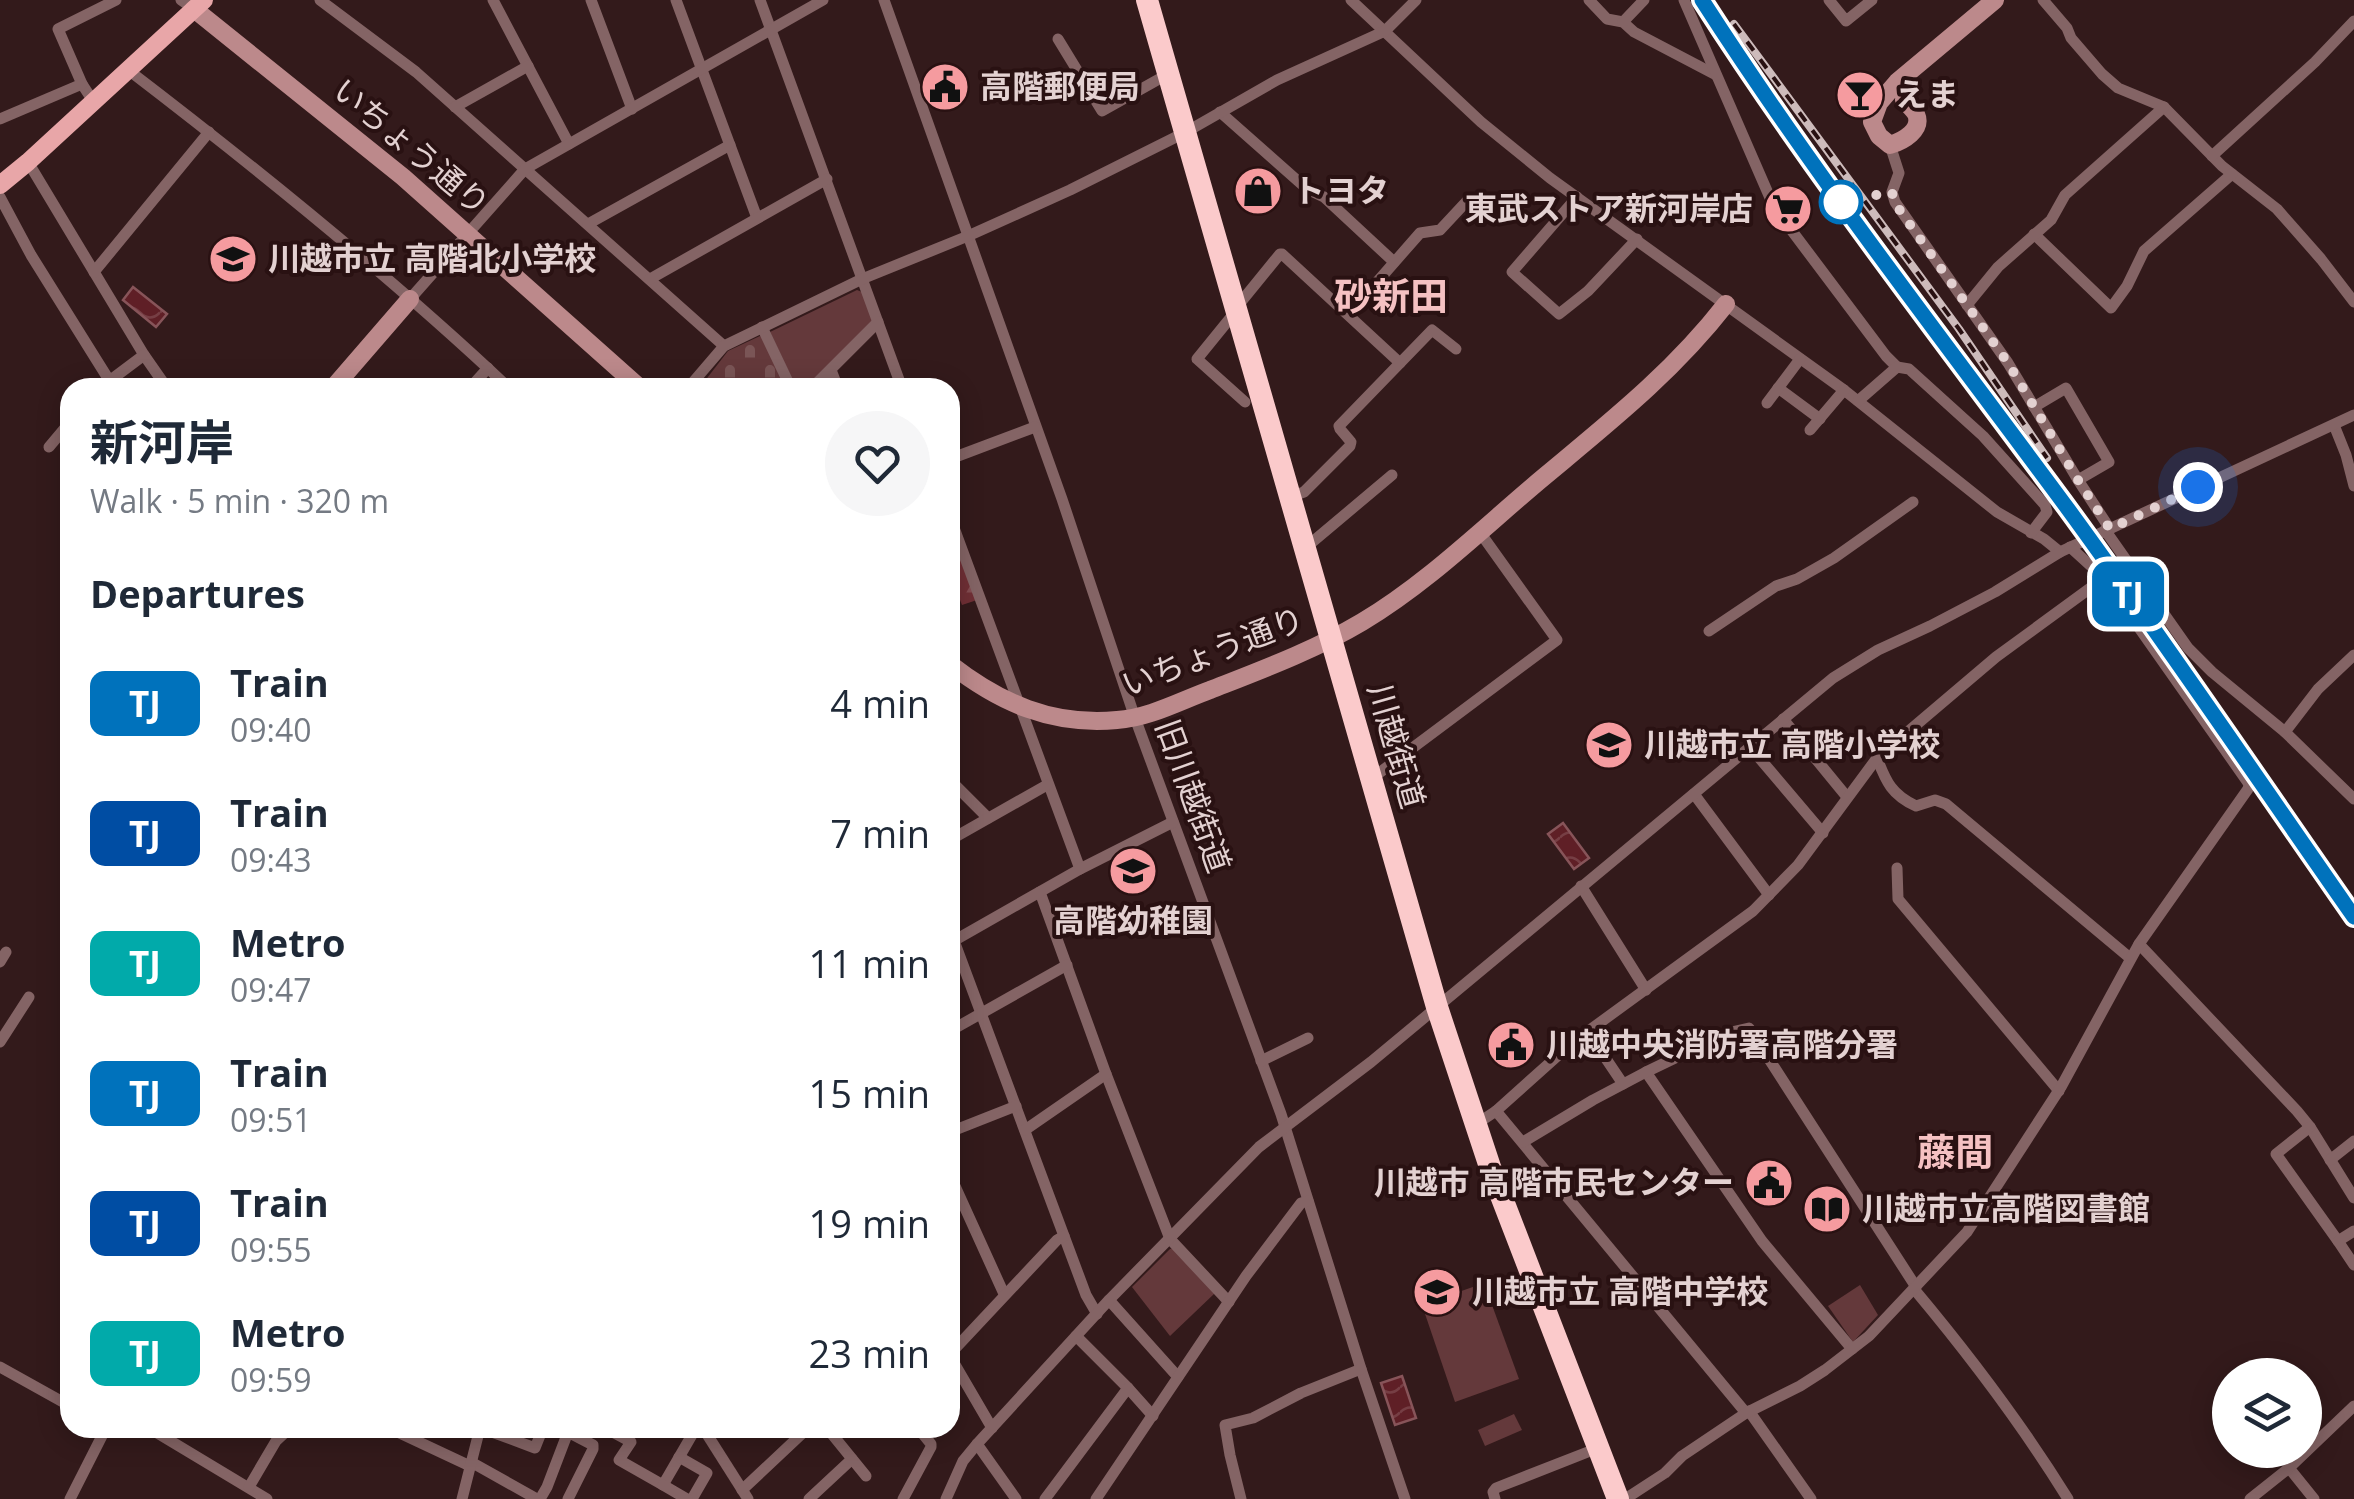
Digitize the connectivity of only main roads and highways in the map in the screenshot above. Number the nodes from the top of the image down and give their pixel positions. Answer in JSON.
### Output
{"nodes":[{"id":1,"x":1147,"y":0,"type":"edge"},
{"id":2,"x":193,"y":3,"type":"edge"},
{"id":3,"x":0,"y":184,"type":"edge"},
{"id":4,"x":1618,"y":1499,"type":"edge"}],
"edges":[{"from":1,"to":4,"type":"highway","name":"川越街道"},
{"from":2,"to":3,"type":"main road"}]}
